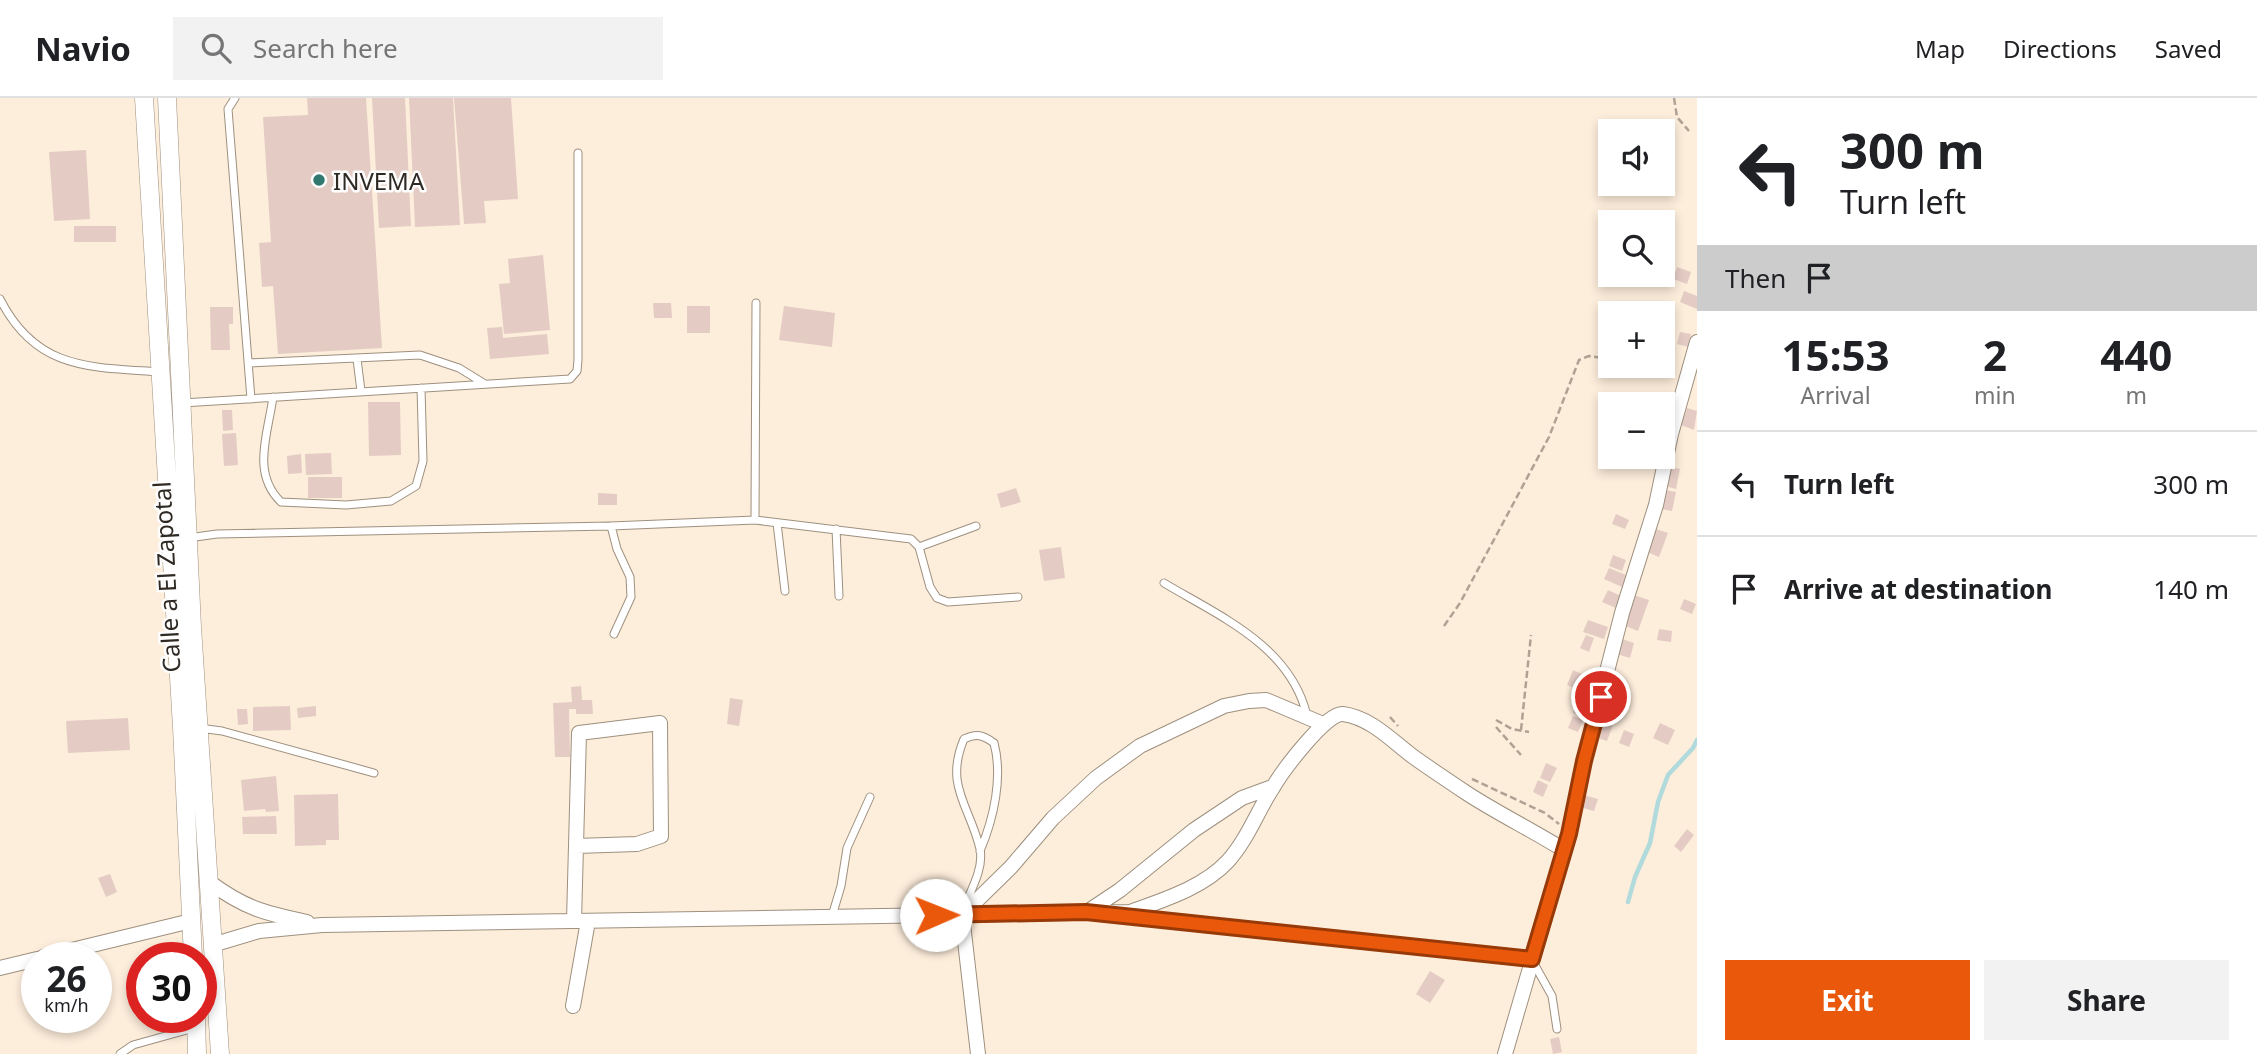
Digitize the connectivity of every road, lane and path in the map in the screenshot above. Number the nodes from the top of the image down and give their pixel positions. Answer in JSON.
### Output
{"nodes":[{"id":1,"x":144,"y":98,"type":"edge"},
{"id":2,"x":167,"y":98,"type":"edge"},
{"id":3,"x":234,"y":98,"type":"edge"},
{"id":4,"x":1674,"y":98,"type":"edge"},
{"id":5,"x":1689,"y":131,"type":"dead end"},
{"id":6,"x":578,"y":153,"type":"dead end"},
{"id":7,"x":0,"y":299,"type":"edge"},
{"id":8,"x":756,"y":303,"type":"dead end"},
{"id":9,"x":1697,"y":342,"type":"edge"},
{"id":10,"x":1598,"y":357,"type":"edge"},
{"id":11,"x":357,"y":359,"type":"junction"},
{"id":12,"x":248,"y":363,"type":"junction"},
{"id":13,"x":160,"y":372,"type":"junction"},
{"id":14,"x":485,"y":384,"type":"junction"},
{"id":15,"x":421,"y":388,"type":"junction"},
{"id":16,"x":361,"y":391,"type":"junction"},
{"id":17,"x":273,"y":397,"type":"junction"},
{"id":18,"x":251,"y":399,"type":"junction"},
{"id":19,"x":182,"y":403,"type":"junction"},
{"id":20,"x":755,"y":520,"type":"junction"},
{"id":21,"x":777,"y":523,"type":"junction"},
{"id":22,"x":611,"y":526,"type":"junction"},
{"id":23,"x":976,"y":526,"type":"dead end"},
{"id":24,"x":836,"y":529,"type":"junction"},
{"id":25,"x":188,"y":538,"type":"junction"},
{"id":26,"x":919,"y":547,"type":"junction"},
{"id":27,"x":1164,"y":583,"type":"dead end"},
{"id":28,"x":785,"y":591,"type":"dead end"},
{"id":29,"x":839,"y":596,"type":"dead end"},
{"id":30,"x":1018,"y":597,"type":"dead end"},
{"id":31,"x":1444,"y":626,"type":"dead end"},
{"id":32,"x":614,"y":634,"type":"dead end"},
{"id":33,"x":1531,"y":635,"type":"dead end"},
{"id":34,"x":1307,"y":716,"type":"junction"},
{"id":35,"x":1496,"y":720,"type":"dead end"},
{"id":36,"x":1323,"y":724,"type":"junction"},
{"id":37,"x":198,"y":727,"type":"junction"},
{"id":38,"x":1496,"y":727,"type":"dead end"},
{"id":39,"x":1521,"y":730,"type":"junction"},
{"id":40,"x":1529,"y":732,"type":"dead end"},
{"id":41,"x":1521,"y":755,"type":"dead end"},
{"id":42,"x":374,"y":773,"type":"dead end"},
{"id":43,"x":1467,"y":776,"type":"dead end"},
{"id":44,"x":1272,"y":787,"type":"junction"},
{"id":45,"x":870,"y":797,"type":"dead end"},
{"id":46,"x":1569,"y":834,"type":"junction"},
{"id":47,"x":576,"y":846,"type":"junction"},
{"id":48,"x":1564,"y":850,"type":"junction"},
{"id":49,"x":980,"y":851,"type":"junction"},
{"id":50,"x":208,"y":881,"type":"junction"},
{"id":51,"x":1086,"y":912,"type":"junction"},
{"id":52,"x":962,"y":915,"type":"junction"},
{"id":53,"x":832,"y":917,"type":"junction"},
{"id":54,"x":191,"y":921,"type":"junction"},
{"id":55,"x":581,"y":921,"type":"junction"},
{"id":56,"x":322,"y":925,"type":"junction"},
{"id":57,"x":105,"y":942,"type":"edge"},
{"id":58,"x":192,"y":942,"type":"edge"},
{"id":59,"x":212,"y":942,"type":"edge"},
{"id":60,"x":217,"y":943,"type":"edge"},
{"id":61,"x":1532,"y":959,"type":"junction"},
{"id":62,"x":21,"y":963,"type":"edge"},
{"id":63,"x":0,"y":968,"type":"edge"},
{"id":64,"x":573,"y":1006,"type":"dead end"},
{"id":65,"x":217,"y":1013,"type":"edge"},
{"id":66,"x":1557,"y":1029,"type":"dead end"},
{"id":67,"x":166,"y":1033,"type":"edge"},
{"id":68,"x":196,"y":1033,"type":"edge"},
{"id":69,"x":120,"y":1054,"type":"edge"},
{"id":70,"x":197,"y":1054,"type":"edge"},
{"id":71,"x":220,"y":1054,"type":"edge"},
{"id":72,"x":978,"y":1054,"type":"edge"},
{"id":73,"x":1505,"y":1054,"type":"edge"}],
"edges":[{"from":1,"to":13,"type":"street","name":"Calle a El Zapotal"},
{"from":2,"to":19,"type":"street","name":"Calle a El Zapotal"},
{"from":3,"to":12,"type":"lane"},
{"from":4,"to":5,"type":"path"},
{"from":6,"to":14,"type":"lane"},
{"from":7,"to":13,"type":"lane"},
{"from":8,"to":20,"type":"lane"},
{"from":9,"to":46,"type":"street"},
{"from":10,"to":31,"type":"path"},
{"from":11,"to":12,"type":"lane"},
{"from":11,"to":14,"type":"lane"},
{"from":11,"to":16,"type":"lane"},
{"from":12,"to":18,"type":"lane"},
{"from":13,"to":54,"type":"street","name":"Calle a El Zapotal"},
{"from":14,"to":15,"type":"lane"},
{"from":15,"to":16,"type":"lane"},
{"from":15,"to":17,"type":"lane"},
{"from":16,"to":17,"type":"lane"},
{"from":17,"to":18,"type":"lane"},
{"from":18,"to":19,"type":"lane"},
{"from":19,"to":25,"type":"street","name":"Calle a El Zapotal"},
{"from":20,"to":21,"type":"lane"},
{"from":20,"to":22,"type":"lane"},
{"from":21,"to":24,"type":"lane"},
{"from":21,"to":28,"type":"lane"},
{"from":22,"to":25,"type":"lane"},
{"from":22,"to":32,"type":"lane"},
{"from":23,"to":26,"type":"lane"},
{"from":24,"to":26,"type":"lane"},
{"from":24,"to":29,"type":"lane"},
{"from":25,"to":37,"type":"street","name":"Calle a El Zapotal"},
{"from":26,"to":30,"type":"lane"},
{"from":27,"to":34,"type":"lane"},
{"from":33,"to":39,"type":"path"},
{"from":34,"to":36,"type":"street"},
{"from":34,"to":52,"type":"street"},
{"from":35,"to":39,"type":"path"},
{"from":36,"to":44,"type":"street"},
{"from":36,"to":48,"type":"street"},
{"from":37,"to":42,"type":"lane"},
{"from":37,"to":50,"type":"street","name":"Calle a El Zapotal"},
{"from":38,"to":41,"type":"path"},
{"from":39,"to":40,"type":"path"},
{"from":43,"to":46,"type":"path"},
{"from":44,"to":51,"type":"street"},
{"from":44,"to":51,"type":"street"},
{"from":45,"to":53,"type":"lane"},
{"from":46,"to":48,"type":"street"},
{"from":47,"to":47,"type":"street"},
{"from":47,"to":55,"type":"street"},
{"from":48,"to":61,"type":"street"},
{"from":49,"to":49,"type":"lane"},
{"from":49,"to":52,"type":"lane"},
{"from":50,"to":56,"type":"street"},
{"from":50,"to":59,"type":"street","name":"Calle a El Zapotal"},
{"from":51,"to":52,"type":"street"},
{"from":51,"to":61,"type":"street"},
{"from":52,"to":53,"type":"street"},
{"from":52,"to":72,"type":"street"},
{"from":53,"to":55,"type":"street"},
{"from":54,"to":57,"type":"street"},
{"from":54,"to":58,"type":"street","name":"Calle a El Zapotal"},
{"from":55,"to":56,"type":"street"},
{"from":55,"to":64,"type":"street"},
{"from":56,"to":60,"type":"street"},
{"from":61,"to":66,"type":"lane"},
{"from":61,"to":73,"type":"street"},
{"from":62,"to":63,"type":"street"},
{"from":65,"to":71,"type":"street","name":"Calle a El Zapotal"},
{"from":67,"to":69,"type":"lane"},
{"from":68,"to":70,"type":"street"}]}
